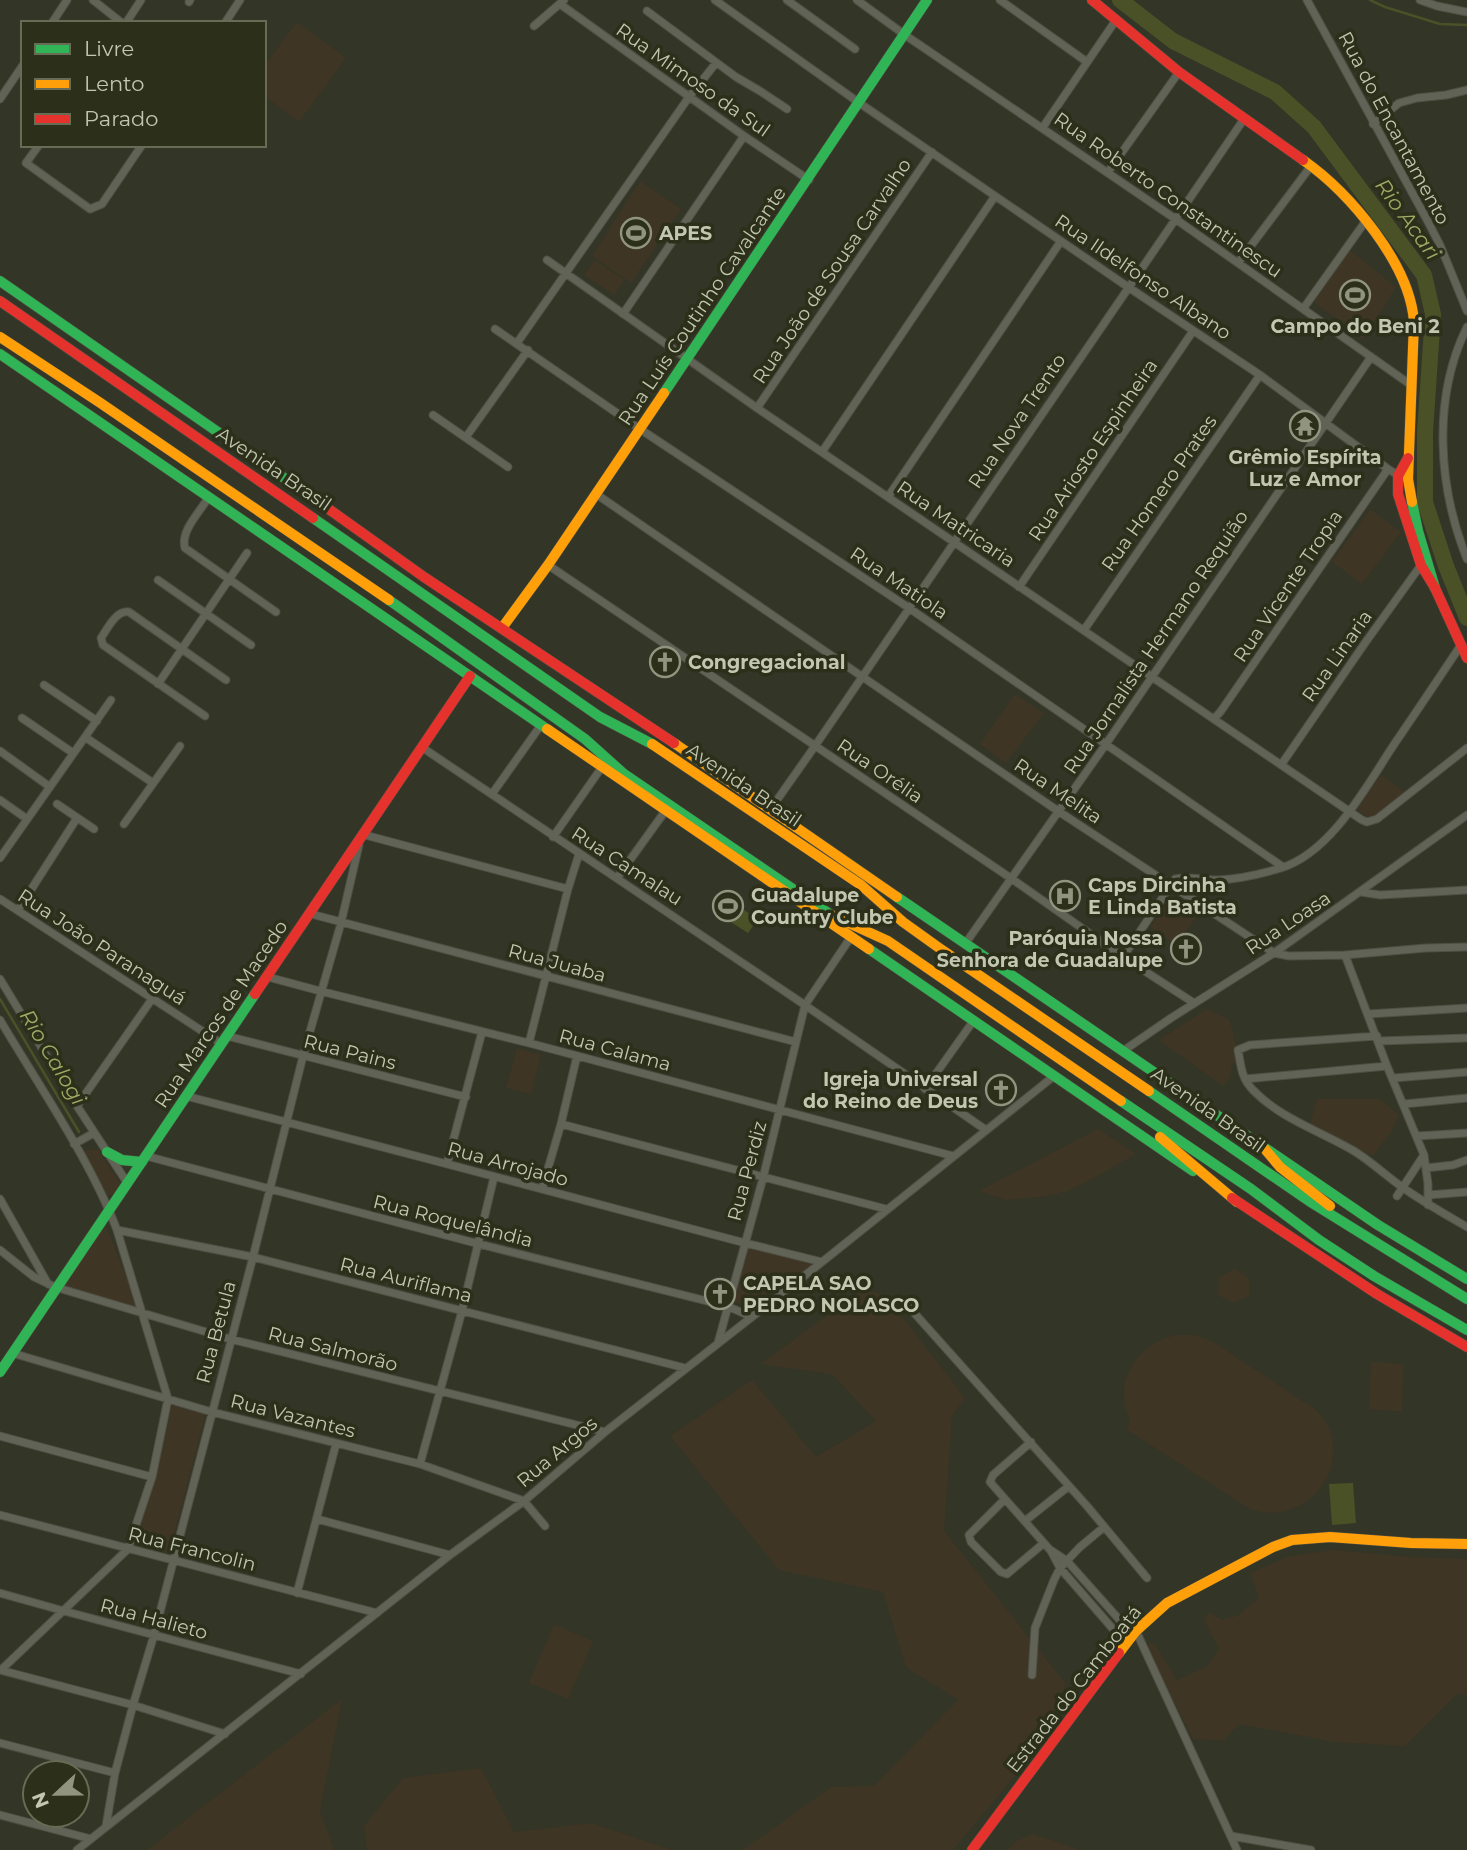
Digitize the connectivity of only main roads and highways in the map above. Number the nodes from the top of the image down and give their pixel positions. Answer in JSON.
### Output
{"nodes":[{"id":1,"x":928,"y":0,"type":"edge"},
{"id":2,"x":1092,"y":0,"type":"edge"},
{"id":3,"x":0,"y":281,"type":"edge"},
{"id":4,"x":0,"y":302,"type":"edge"},
{"id":5,"x":0,"y":337,"type":"edge"},
{"id":6,"x":0,"y":354,"type":"edge"},
{"id":7,"x":1403,"y":477,"type":"junction"},
{"id":8,"x":1435,"y":589,"type":"junction"},
{"id":9,"x":502,"y":628,"type":"junction"},
{"id":10,"x":1467,"y":658,"type":"edge"},
{"id":11,"x":471,"y":676,"type":"junction"},
{"id":12,"x":1109,"y":1094,"type":"junction"},
{"id":13,"x":1264,"y":1148,"type":"junction"},
{"id":14,"x":107,"y":1152,"type":"road end"},
{"id":15,"x":144,"y":1159,"type":"junction"},
{"id":16,"x":1237,"y":1202,"type":"junction"},
{"id":17,"x":1404,"y":1260,"type":"junction"},
{"id":18,"x":1467,"y":1279,"type":"edge"},
{"id":19,"x":1467,"y":1299,"type":"edge"},
{"id":20,"x":1467,"y":1330,"type":"edge"},
{"id":21,"x":1467,"y":1348,"type":"edge"},
{"id":22,"x":6,"y":1357,"type":"edge"},
{"id":23,"x":0,"y":1372,"type":"edge"},
{"id":24,"x":1467,"y":1544,"type":"edge"},
{"id":25,"x":972,"y":1850,"type":"edge"}],
"edges":[{"from":1,"to":9,"type":"main road","name":"Rua Luís Coutinho Cavalcante"},
{"from":2,"to":7,"type":"main road"},
{"from":3,"to":9,"type":"main road","name":"Avenida Brasil"},
{"from":4,"to":17,"type":"main road","name":"Avenida Brasil"},
{"from":5,"to":12,"type":"main road"},
{"from":6,"to":11,"type":"main road"},
{"from":7,"to":8,"type":"main road"},
{"from":7,"to":8,"type":"main road"},
{"from":8,"to":10,"type":"main road"},
{"from":9,"to":13,"type":"main road","name":"Avenida Brasil"},
{"from":11,"to":15,"type":"main road","name":"Rua Marcos de Macedo"},
{"from":11,"to":16,"type":"main road"},
{"from":12,"to":16,"type":"main road"},
{"from":12,"to":20,"type":"main road"},
{"from":13,"to":17,"type":"main road"},
{"from":13,"to":18,"type":"main road","name":"Avenida Brasil"},
{"from":14,"to":15,"type":"main road"},
{"from":15,"to":22,"type":"main road","name":"Rua Marcos de Macedo"},
{"from":16,"to":21,"type":"main road"},
{"from":17,"to":19,"type":"main road","name":"Avenida Brasil"},
{"from":22,"to":23,"type":"main road","name":"Rua Marcos de Macedo"},
{"from":24,"to":25,"type":"main road","name":"Estrada do Camboatá"}]}
